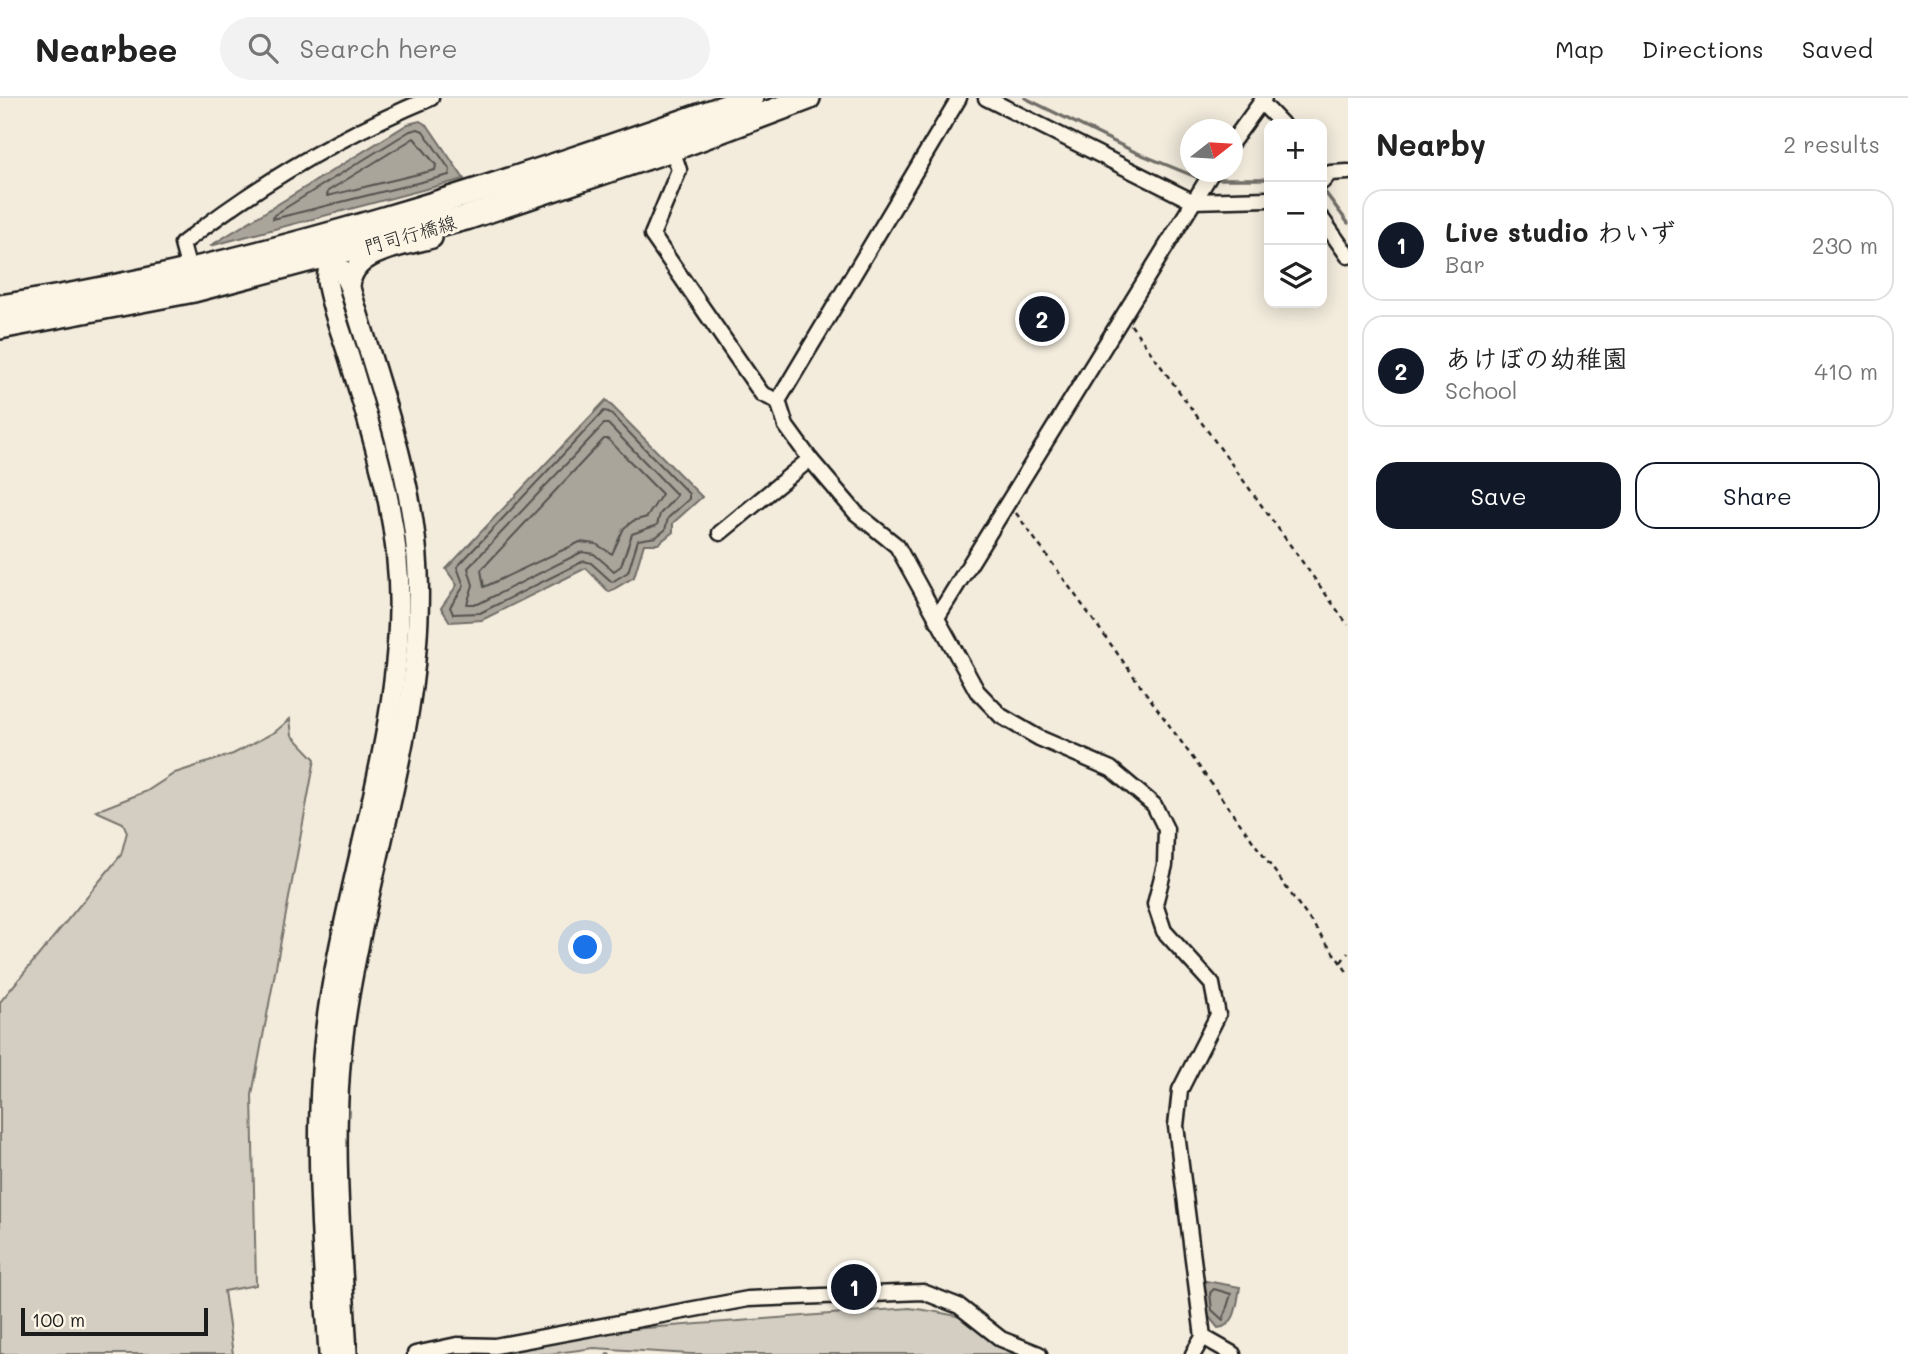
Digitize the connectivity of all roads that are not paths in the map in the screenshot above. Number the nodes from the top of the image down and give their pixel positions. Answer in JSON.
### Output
{"nodes":[{"id":1,"x":431,"y":98,"type":"edge"},
{"id":2,"x":751,"y":98,"type":"edge"},
{"id":3,"x":808,"y":98,"type":"edge"},
{"id":4,"x":959,"y":98,"type":"edge"},
{"id":5,"x":986,"y":98,"type":"edge"},
{"id":6,"x":1262,"y":100,"type":"edge"},
{"id":7,"x":1278,"y":119,"type":"edge"},
{"id":8,"x":1243,"y":128,"type":"edge"},
{"id":9,"x":669,"y":138,"type":"junction"},
{"id":10,"x":1348,"y":172,"type":"edge"},
{"id":11,"x":1327,"y":173,"type":"edge"},
{"id":12,"x":1205,"y":182,"type":"edge"},
{"id":13,"x":1264,"y":200,"type":"edge"},
{"id":14,"x":1192,"y":201,"type":"junction"},
{"id":15,"x":466,"y":218,"type":"junction"},
{"id":16,"x":1327,"y":226,"type":"edge"},
{"id":17,"x":348,"y":232,"type":"junction"},
{"id":18,"x":330,"y":256,"type":"junction"},
{"id":19,"x":1348,"y":256,"type":"edge"},
{"id":20,"x":294,"y":264,"type":"junction"},
{"id":21,"x":189,"y":270,"type":"junction"},
{"id":22,"x":350,"y":288,"type":"junction"},
{"id":23,"x":328,"y":290,"type":"junction"},
{"id":24,"x":30,"y":302,"type":"junction"},
{"id":25,"x":0,"y":307,"type":"edge"},
{"id":26,"x":0,"y":327,"type":"edge"},
{"id":27,"x":778,"y":401,"type":"junction"},
{"id":28,"x":810,"y":459,"type":"junction"},
{"id":29,"x":720,"y":533,"type":"dead end"},
{"id":30,"x":936,"y":619,"type":"junction"},
{"id":31,"x":1203,"y":1337,"type":"junction"},
{"id":32,"x":1001,"y":1347,"type":"edge"},
{"id":33,"x":330,"y":1354,"type":"edge"},
{"id":34,"x":346,"y":1354,"type":"edge"},
{"id":35,"x":415,"y":1354,"type":"edge"},
{"id":36,"x":1039,"y":1354,"type":"edge"},
{"id":37,"x":1193,"y":1354,"type":"edge"},
{"id":38,"x":1233,"y":1354,"type":"edge"}],
"edges":[{"from":1,"to":21,"type":"street"},
{"from":2,"to":9,"type":"main road","name":"門司行橋線"},
{"from":3,"to":9,"type":"main road","name":"門司行橋線"},
{"from":4,"to":27,"type":"street"},
{"from":5,"to":14,"type":"street"},
{"from":6,"to":7,"type":"street"},
{"from":6,"to":8,"type":"street"},
{"from":9,"to":15,"type":"main road","name":"門司行橋線"},
{"from":9,"to":17,"type":"main road","name":"門司行橋線"},
{"from":9,"to":27,"type":"street"},
{"from":10,"to":11,"type":"street"},
{"from":12,"to":14,"type":"street"},
{"from":13,"to":14,"type":"street"},
{"from":14,"to":30,"type":"street"},
{"from":15,"to":18,"type":"main road","name":"門司行橋線"},
{"from":15,"to":22,"type":"street"},
{"from":16,"to":19,"type":"street"},
{"from":17,"to":18,"type":"street"},
{"from":17,"to":21,"type":"main road","name":"門司行橋線"},
{"from":18,"to":20,"type":"main road","name":"門司行橋線"},
{"from":18,"to":22,"type":"street"},
{"from":18,"to":23,"type":"street"},
{"from":18,"to":24,"type":"main road"},
{"from":20,"to":23,"type":"street"},
{"from":20,"to":26,"type":"main road","name":"門司行橋線"},
{"from":21,"to":24,"type":"main road","name":"門司行橋線"},
{"from":22,"to":34,"type":"street"},
{"from":23,"to":33,"type":"street"},
{"from":24,"to":25,"type":"main road","name":"門司行橋線"},
{"from":27,"to":28,"type":"street"},
{"from":28,"to":29,"type":"street"},
{"from":28,"to":30,"type":"street"},
{"from":30,"to":31,"type":"street"},
{"from":31,"to":37,"type":"street"},
{"from":31,"to":38,"type":"street"},
{"from":32,"to":35,"type":"street"},
{"from":32,"to":36,"type":"street"}]}
